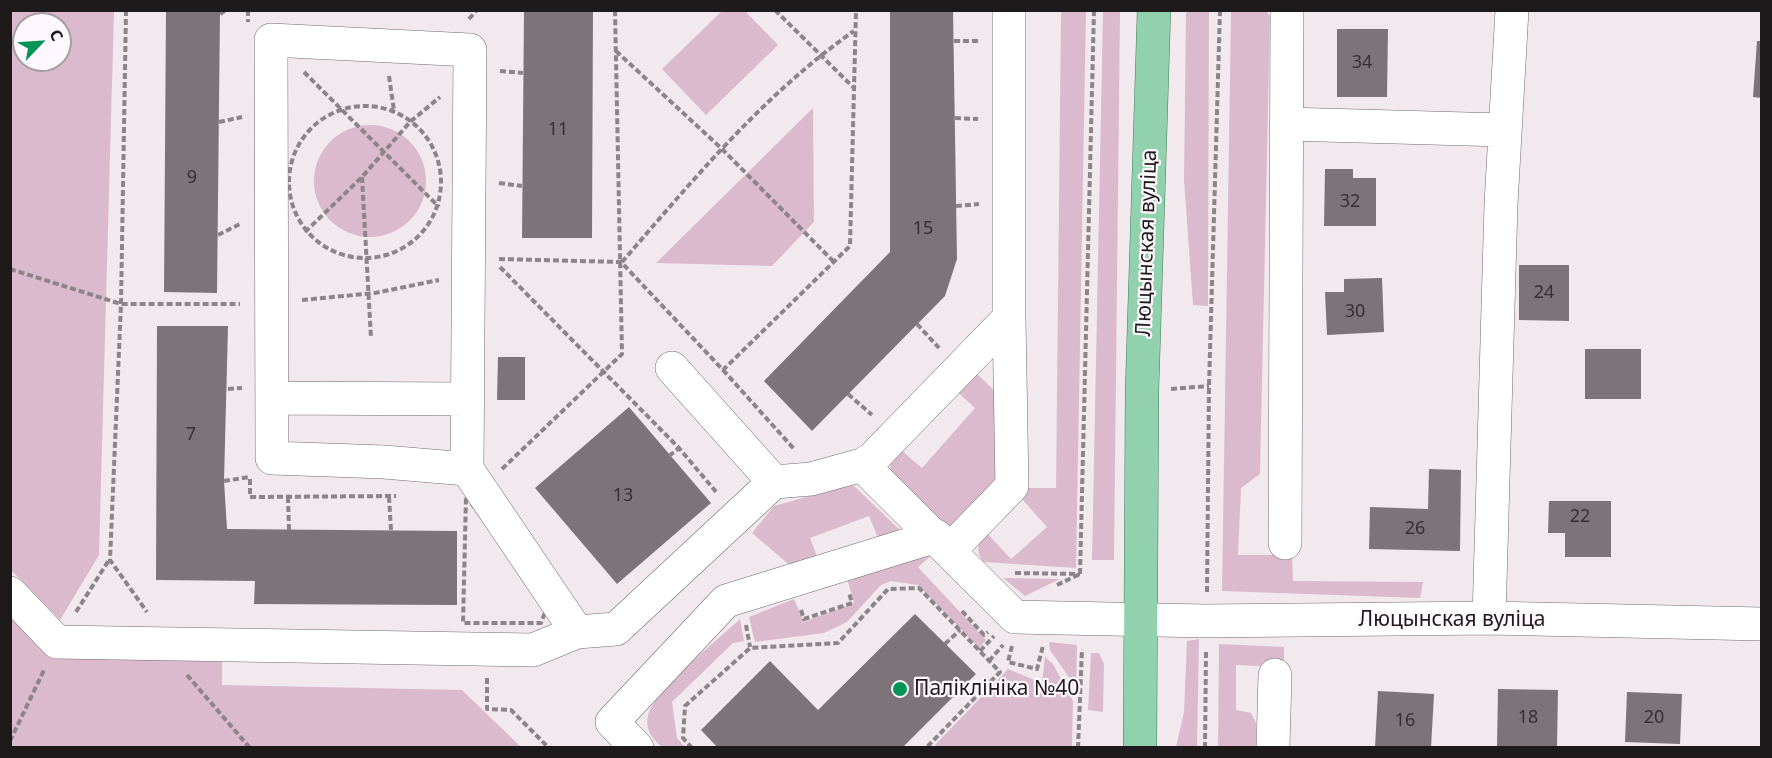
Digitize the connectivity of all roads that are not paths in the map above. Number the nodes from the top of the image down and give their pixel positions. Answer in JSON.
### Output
{"nodes":[{"id":1,"x":1009,"y":10,"type":"edge"},
{"id":2,"x":1154,"y":10,"type":"edge"},
{"id":3,"x":1287,"y":10,"type":"edge"},
{"id":4,"x":1512,"y":10,"type":"edge"},
{"id":5,"x":1286,"y":124,"type":"junction"},
{"id":6,"x":1504,"y":130,"type":"junction"},
{"id":7,"x":1009,"y":318,"type":"junction"},
{"id":8,"x":672,"y":368,"type":"dead end"},
{"id":9,"x":272,"y":398,"type":"junction"},
{"id":10,"x":468,"y":399,"type":"junction"},
{"id":11,"x":862,"y":465,"type":"junction"},
{"id":12,"x":467,"y":469,"type":"junction"},
{"id":13,"x":774,"y":482,"type":"junction"},
{"id":14,"x":942,"y":543,"type":"junction"},
{"id":15,"x":1285,"y":543,"type":"dead end"},
{"id":16,"x":10,"y":593,"type":"edge"},
{"id":17,"x":1489,"y":618,"type":"junction"},
{"id":18,"x":1143,"y":620,"type":"junction"},
{"id":19,"x":1761,"y":624,"type":"edge"},
{"id":20,"x":577,"y":632,"type":"junction"},
{"id":21,"x":1275,"y":675,"type":"dead end"},
{"id":22,"x":637,"y":747,"type":"edge"},
{"id":23,"x":1140,"y":747,"type":"edge"},
{"id":24,"x":1274,"y":747,"type":"edge"}],
"edges":[{"from":1,"to":7,"type":"street"},
{"from":2,"to":18,"type":"main road","name":"Люцынская вуліца"},
{"from":3,"to":5,"type":"street"},
{"from":4,"to":6,"type":"street"},
{"from":5,"to":6,"type":"street"},
{"from":5,"to":15,"type":"street"},
{"from":6,"to":17,"type":"street"},
{"from":7,"to":11,"type":"street"},
{"from":7,"to":14,"type":"street"},
{"from":8,"to":13,"type":"street"},
{"from":9,"to":10,"type":"street"},
{"from":9,"to":10,"type":"street"},
{"from":9,"to":12,"type":"street"},
{"from":10,"to":12,"type":"street"},
{"from":11,"to":13,"type":"street"},
{"from":11,"to":14,"type":"street"},
{"from":12,"to":20,"type":"street"},
{"from":13,"to":20,"type":"street"},
{"from":14,"to":18,"type":"street"},
{"from":14,"to":22,"type":"street"},
{"from":16,"to":20,"type":"street"},
{"from":17,"to":18,"type":"street","name":"Люцынская вуліца"},
{"from":17,"to":19,"type":"street","name":"Люцынская вуліца"},
{"from":18,"to":23,"type":"main road","name":"Люцынская вуліца"},
{"from":21,"to":24,"type":"street"}]}
